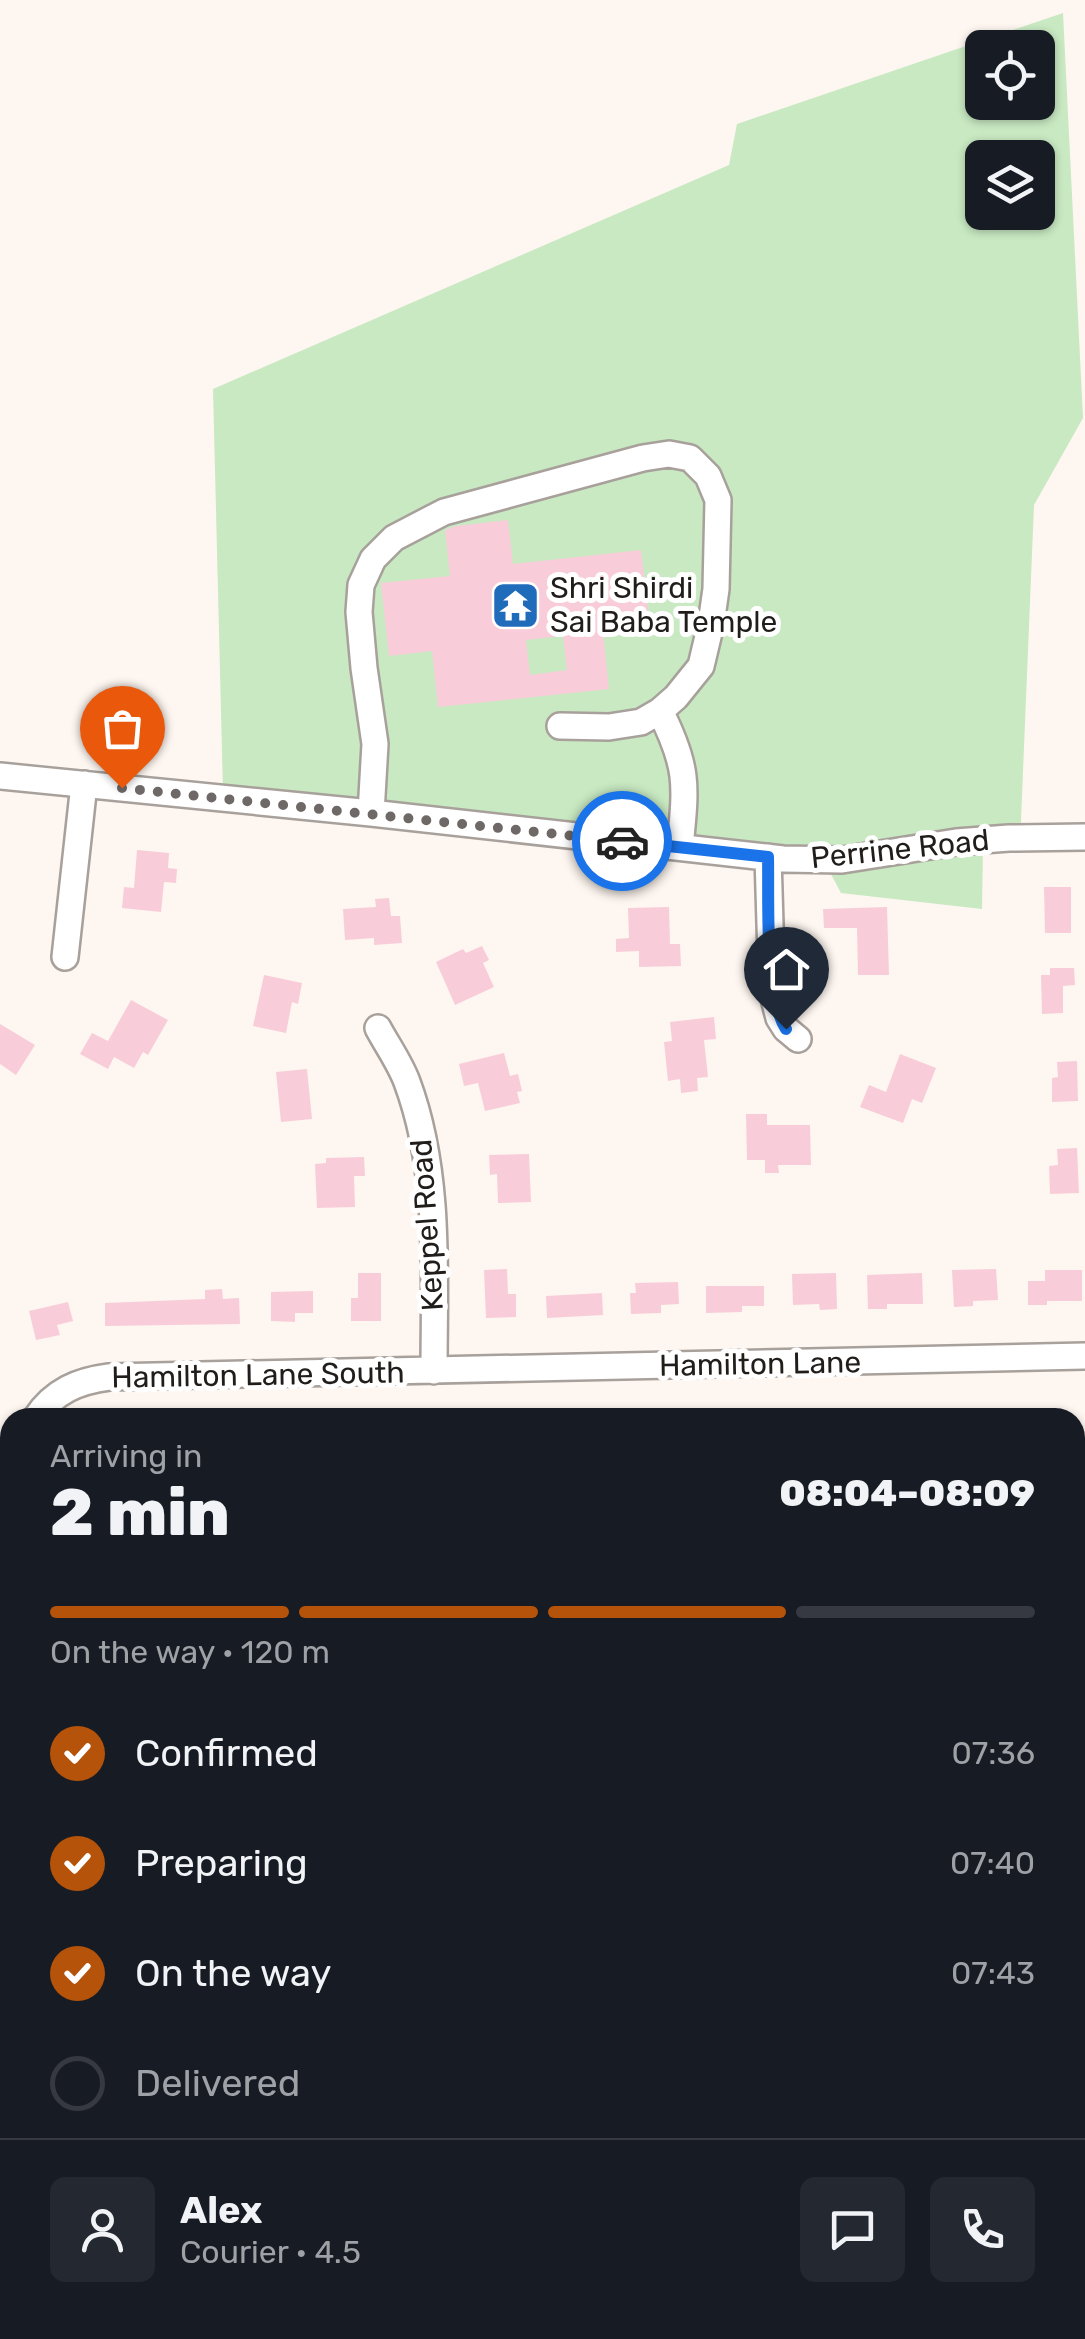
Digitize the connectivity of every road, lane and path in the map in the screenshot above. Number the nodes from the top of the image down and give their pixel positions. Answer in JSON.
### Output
{"nodes":[{"id":1,"x":660,"y":712,"type":"junction"},
{"id":2,"x":560,"y":726,"type":"dead end"},
{"id":3,"x":0,"y":776,"type":"edge"},
{"id":4,"x":84,"y":784,"type":"junction"},
{"id":5,"x":371,"y":813,"type":"junction"},
{"id":6,"x":1085,"y":837,"type":"edge"},
{"id":7,"x":680,"y":847,"type":"junction"},
{"id":8,"x":768,"y":857,"type":"junction"},
{"id":9,"x":65,"y":957,"type":"dead end"},
{"id":10,"x":378,"y":1028,"type":"dead end"},
{"id":11,"x":798,"y":1039,"type":"dead end"},
{"id":12,"x":1085,"y":1356,"type":"edge"},
{"id":13,"x":434,"y":1372,"type":"junction"},
{"id":14,"x":44,"y":1408,"type":"edge"}],
"edges":[{"from":1,"to":2,"type":"street"},
{"from":1,"to":5,"type":"street"},
{"from":1,"to":7,"type":"street"},
{"from":3,"to":4,"type":"street","name":"Perrine Road"},
{"from":4,"to":5,"type":"street","name":"Perrine Road"},
{"from":4,"to":9,"type":"street"},
{"from":5,"to":7,"type":"street","name":"Perrine Road"},
{"from":6,"to":8,"type":"street","name":"Perrine Road"},
{"from":7,"to":8,"type":"street","name":"Perrine Road"},
{"from":8,"to":11,"type":"street"},
{"from":10,"to":13,"type":"street","name":"Keppel Road"},
{"from":12,"to":13,"type":"street","name":"Hamilton Lane"},
{"from":13,"to":14,"type":"street","name":"Hamilton Lane South"}]}
